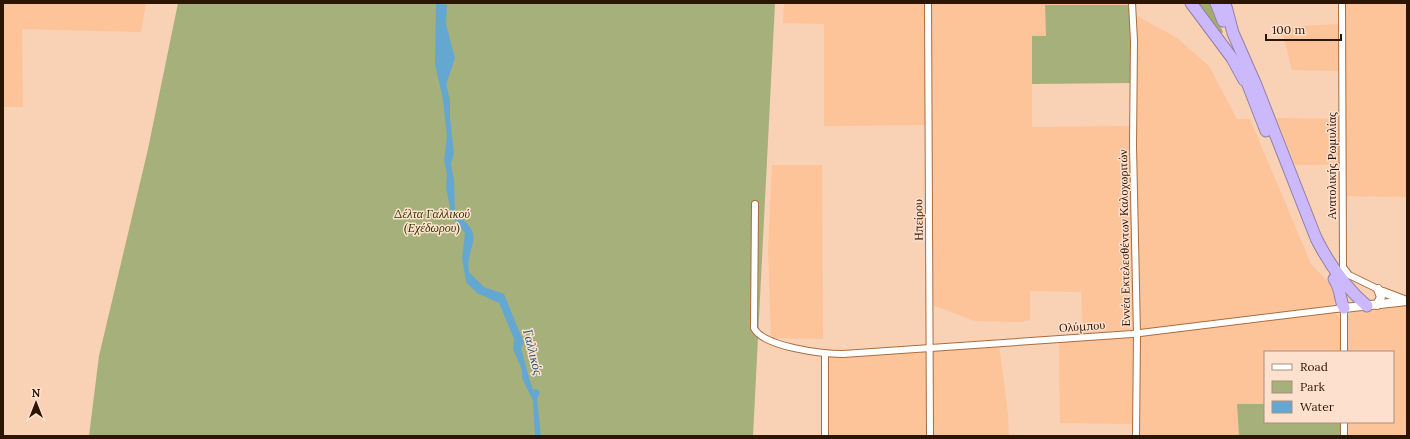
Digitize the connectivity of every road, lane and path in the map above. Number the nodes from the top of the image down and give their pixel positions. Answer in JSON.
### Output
{"nodes":[{"id":1,"x":928,"y":3,"type":"edge"},
{"id":2,"x":1132,"y":3,"type":"edge"},
{"id":3,"x":1191,"y":3,"type":"edge"},
{"id":4,"x":1216,"y":3,"type":"edge"},
{"id":5,"x":1225,"y":3,"type":"edge"},
{"id":6,"x":1342,"y":3,"type":"edge"},
{"id":7,"x":1250,"y":92,"type":"junction"},
{"id":8,"x":755,"y":204,"type":"dead end"},
{"id":9,"x":1345,"y":284,"type":"junction"},
{"id":10,"x":1381,"y":290,"type":"junction"},
{"id":11,"x":1407,"y":301,"type":"edge"},
{"id":12,"x":1389,"y":304,"type":"junction"},
{"id":13,"x":1372,"y":305,"type":"junction"},
{"id":14,"x":1344,"y":308,"type":"junction"},
{"id":15,"x":1137,"y":334,"type":"junction"},
{"id":16,"x":929,"y":347,"type":"junction"},
{"id":17,"x":1344,"y":351,"type":"edge"},
{"id":18,"x":824,"y":354,"type":"junction"},
{"id":19,"x":1344,"y":423,"type":"edge"},
{"id":20,"x":825,"y":436,"type":"edge"},
{"id":21,"x":930,"y":436,"type":"edge"},
{"id":22,"x":1136,"y":436,"type":"edge"},
{"id":23,"x":1344,"y":436,"type":"edge"}],
"edges":[{"from":1,"to":16,"type":"street","name":"Ηπείρου"},
{"from":2,"to":15,"type":"street","name":"Εννέα Εκτελεσθέντων Καλοχωριτών"},
{"from":3,"to":7,"type":"highway"},
{"from":4,"to":7,"type":"highway"},
{"from":5,"to":9,"type":"highway"},
{"from":6,"to":10,"type":"street","name":"Ανατολικής Ρωμυλίας"},
{"from":7,"to":14,"type":"highway"},
{"from":8,"to":18,"type":"street","name":"Ολύμπου"},
{"from":9,"to":13,"type":"highway"},
{"from":9,"to":14,"type":"highway"},
{"from":10,"to":11,"type":"street"},
{"from":10,"to":12,"type":"street"},
{"from":10,"to":13,"type":"street"},
{"from":11,"to":12,"type":"street","name":"Ολύμπου"},
{"from":12,"to":13,"type":"street","name":"Ολύμπου"},
{"from":13,"to":14,"type":"street","name":"Ολύμπου"},
{"from":14,"to":15,"type":"street","name":"Ολύμπου"},
{"from":14,"to":17,"type":"street"},
{"from":15,"to":16,"type":"street","name":"Ολύμπου"},
{"from":15,"to":22,"type":"street","name":"Εννέα Εκτελεσθέντων Καλοχωριτών"},
{"from":16,"to":18,"type":"street","name":"Ολύμπου"},
{"from":16,"to":21,"type":"street","name":"Ηπείρου"},
{"from":18,"to":20,"type":"street"},
{"from":19,"to":23,"type":"street"}]}
